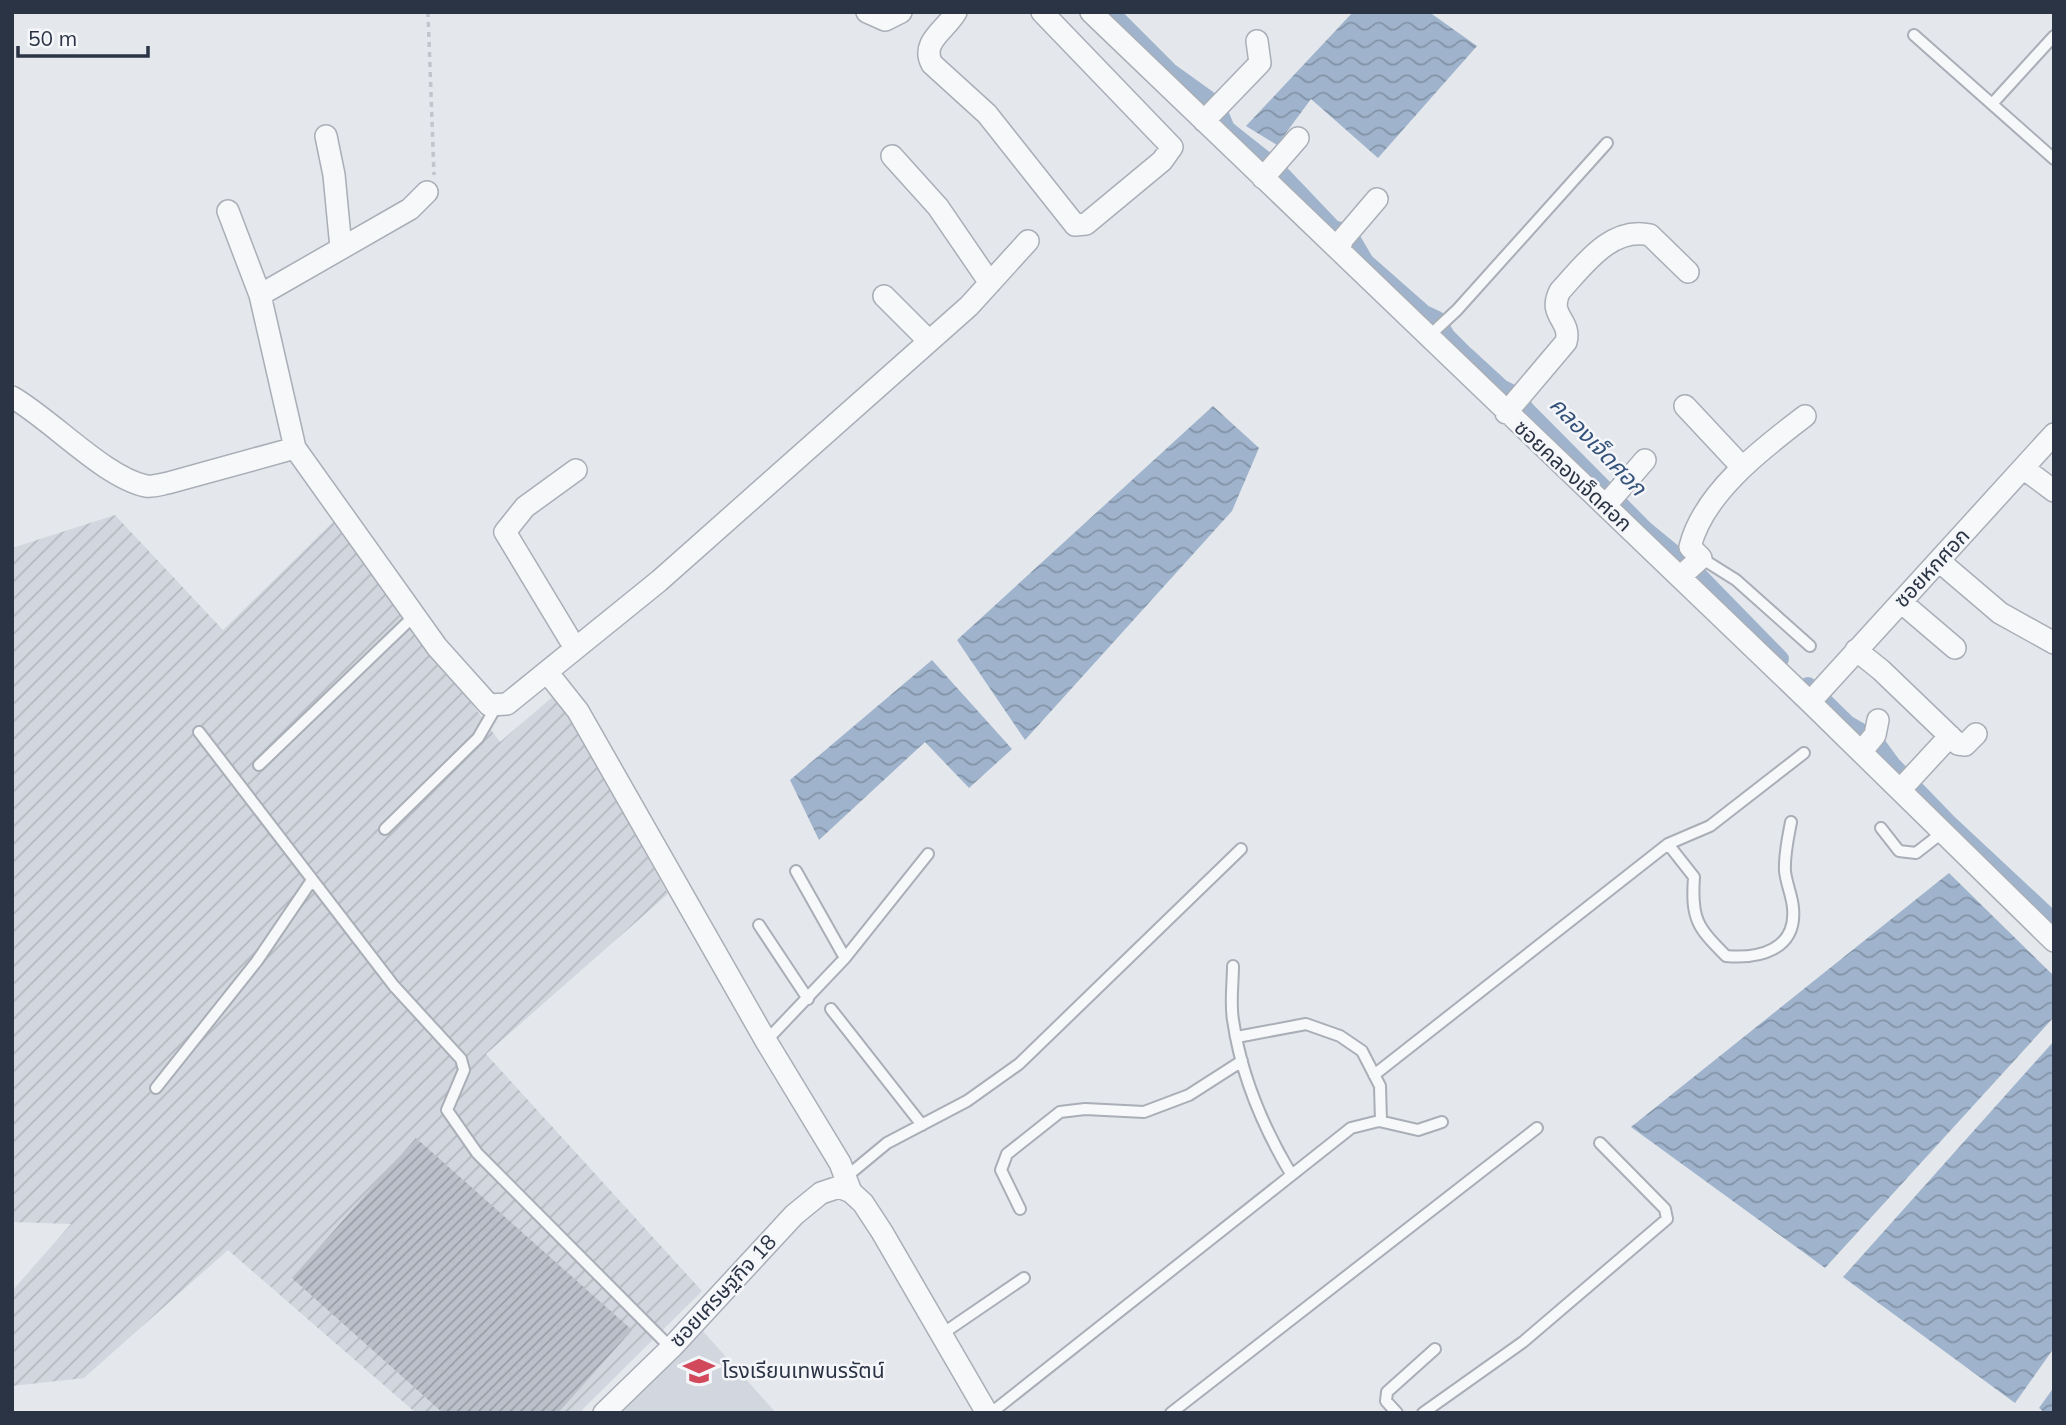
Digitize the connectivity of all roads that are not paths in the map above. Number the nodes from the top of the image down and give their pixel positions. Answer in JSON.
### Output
{"nodes":[{"id":1,"x":867,"y":12,"type":"edge"},
{"id":2,"x":901,"y":12,"type":"edge"},
{"id":3,"x":956,"y":12,"type":"edge"},
{"id":4,"x":1042,"y":12,"type":"edge"},
{"id":5,"x":1091,"y":12,"type":"edge"},
{"id":6,"x":1914,"y":35,"type":"dead end"},
{"id":7,"x":2054,"y":36,"type":"edge"},
{"id":8,"x":1257,"y":41,"type":"dead end"},
{"id":9,"x":1992,"y":104,"type":"junction"},
{"id":10,"x":1209,"y":118,"type":"junction"},
{"id":11,"x":326,"y":136,"type":"dead end"},
{"id":12,"x":1298,"y":138,"type":"dead end"},
{"id":13,"x":1607,"y":143,"type":"dead end"},
{"id":14,"x":892,"y":156,"type":"dead end"},
{"id":15,"x":2054,"y":159,"type":"edge"},
{"id":16,"x":1272,"y":169,"type":"junction"},
{"id":17,"x":427,"y":192,"type":"road end"},
{"id":18,"x":1377,"y":199,"type":"dead end"},
{"id":19,"x":228,"y":211,"type":"dead end"},
{"id":20,"x":1028,"y":241,"type":"dead end"},
{"id":21,"x":1341,"y":245,"type":"junction"},
{"id":22,"x":341,"y":248,"type":"junction"},
{"id":23,"x":1688,"y":272,"type":"dead end"},
{"id":24,"x":990,"y":283,"type":"junction"},
{"id":25,"x":260,"y":295,"type":"junction"},
{"id":26,"x":884,"y":296,"type":"dead end"},
{"id":27,"x":1432,"y":332,"type":"junction"},
{"id":28,"x":929,"y":341,"type":"junction"},
{"id":29,"x":12,"y":397,"type":"edge"},
{"id":30,"x":1685,"y":406,"type":"dead end"},
{"id":31,"x":1510,"y":408,"type":"junction"},
{"id":32,"x":1805,"y":416,"type":"dead end"},
{"id":33,"x":2054,"y":434,"type":"edge"},
{"id":34,"x":295,"y":448,"type":"junction"},
{"id":35,"x":1645,"y":460,"type":"dead end"},
{"id":36,"x":1742,"y":467,"type":"junction"},
{"id":37,"x":2023,"y":468,"type":"junction"},
{"id":38,"x":576,"y":470,"type":"dead end"},
{"id":39,"x":2054,"y":491,"type":"edge"},
{"id":40,"x":1606,"y":505,"type":"junction"},
{"id":41,"x":1691,"y":568,"type":"junction"},
{"id":42,"x":1950,"y":571,"type":"junction"},
{"id":43,"x":1912,"y":612,"type":"junction"},
{"id":44,"x":415,"y":615,"type":"junction"},
{"id":45,"x":2054,"y":643,"type":"edge"},
{"id":46,"x":1810,"y":646,"type":"dead end"},
{"id":47,"x":575,"y":648,"type":"junction"},
{"id":48,"x":1955,"y":648,"type":"dead end"},
{"id":49,"x":1868,"y":659,"type":"junction"},
{"id":50,"x":547,"y":671,"type":"junction"},
{"id":51,"x":1810,"y":702,"type":"junction"},
{"id":52,"x":496,"y":707,"type":"junction"},
{"id":53,"x":199,"y":732,"type":"dead end"},
{"id":54,"x":1976,"y":734,"type":"dead end"},
{"id":55,"x":1950,"y":736,"type":"junction"},
{"id":56,"x":1804,"y":753,"type":"dead end"},
{"id":57,"x":258,"y":765,"type":"dead end"},
{"id":58,"x":1907,"y":781,"type":"junction"},
{"id":59,"x":1791,"y":822,"type":"dead end"},
{"id":60,"x":1881,"y":828,"type":"dead end"},
{"id":61,"x":385,"y":829,"type":"dead end"},
{"id":62,"x":1943,"y":832,"type":"junction"},
{"id":63,"x":1668,"y":844,"type":"junction"},
{"id":64,"x":1241,"y":849,"type":"dead end"},
{"id":65,"x":928,"y":853,"type":"dead end"},
{"id":66,"x":796,"y":871,"type":"dead end"},
{"id":67,"x":315,"y":884,"type":"junction"},
{"id":68,"x":759,"y":925,"type":"dead end"},
{"id":69,"x":2054,"y":941,"type":"edge"},
{"id":70,"x":845,"y":958,"type":"junction"},
{"id":71,"x":1233,"y":966,"type":"dead end"},
{"id":72,"x":808,"y":999,"type":"junction"},
{"id":73,"x":831,"y":1009,"type":"dead end"},
{"id":74,"x":1237,"y":1037,"type":"junction"},
{"id":75,"x":765,"y":1041,"type":"junction"},
{"id":76,"x":1242,"y":1061,"type":"junction"},
{"id":77,"x":1374,"y":1075,"type":"junction"},
{"id":78,"x":156,"y":1088,"type":"dead end"},
{"id":79,"x":1381,"y":1121,"type":"junction"},
{"id":80,"x":1442,"y":1122,"type":"dead end"},
{"id":81,"x":922,"y":1125,"type":"junction"},
{"id":82,"x":1537,"y":1128,"type":"dead end"},
{"id":83,"x":1600,"y":1143,"type":"dead end"},
{"id":84,"x":1291,"y":1174,"type":"junction"},
{"id":85,"x":848,"y":1184,"type":"junction"},
{"id":86,"x":1020,"y":1209,"type":"dead end"},
{"id":87,"x":1024,"y":1278,"type":"dead end"},
{"id":88,"x":942,"y":1334,"type":"junction"},
{"id":89,"x":671,"y":1348,"type":"junction"},
{"id":90,"x":1435,"y":1349,"type":"dead end"},
{"id":91,"x":604,"y":1413,"type":"edge"},
{"id":92,"x":989,"y":1413,"type":"edge"},
{"id":93,"x":1171,"y":1413,"type":"edge"},
{"id":94,"x":1397,"y":1413,"type":"edge"},
{"id":95,"x":1423,"y":1413,"type":"edge"}],
"edges":[{"from":1,"to":2,"type":"street"},
{"from":3,"to":4,"type":"street"},
{"from":5,"to":10,"type":"street","name":"ซอยคลองเจ็ดศอก"},
{"from":6,"to":9,"type":"lane"},
{"from":7,"to":9,"type":"lane"},
{"from":8,"to":10,"type":"street"},
{"from":9,"to":15,"type":"lane"},
{"from":10,"to":16,"type":"street","name":"ซอยคลองเจ็ดศอก"},
{"from":11,"to":22,"type":"street"},
{"from":12,"to":16,"type":"street"},
{"from":13,"to":27,"type":"lane"},
{"from":14,"to":24,"type":"street"},
{"from":16,"to":21,"type":"street","name":"ซอยคลองเจ็ดศอก"},
{"from":17,"to":22,"type":"street"},
{"from":18,"to":21,"type":"street"},
{"from":19,"to":25,"type":"street"},
{"from":20,"to":24,"type":"street"},
{"from":21,"to":27,"type":"street","name":"ซอยคลองเจ็ดศอก"},
{"from":22,"to":25,"type":"street"},
{"from":23,"to":31,"type":"street"},
{"from":24,"to":28,"type":"street"},
{"from":25,"to":34,"type":"street"},
{"from":26,"to":28,"type":"street"},
{"from":27,"to":31,"type":"street","name":"ซอยคลองเจ็ดศอก"},
{"from":28,"to":47,"type":"street"},
{"from":29,"to":34,"type":"street"},
{"from":30,"to":36,"type":"street"},
{"from":31,"to":40,"type":"street","name":"ซอยคลองเจ็ดศอก"},
{"from":32,"to":36,"type":"street"},
{"from":33,"to":37,"type":"street","name":"ซอยหกศอก"},
{"from":34,"to":44,"type":"street"},
{"from":35,"to":40,"type":"street"},
{"from":36,"to":41,"type":"street"},
{"from":37,"to":39,"type":"street"},
{"from":37,"to":42,"type":"street","name":"ซอยหกศอก"},
{"from":38,"to":47,"type":"street"},
{"from":40,"to":41,"type":"street","name":"ซอยคลองเจ็ดศอก"},
{"from":41,"to":46,"type":"lane"},
{"from":41,"to":51,"type":"street","name":"ซอยคลองเจ็ดศอก"},
{"from":42,"to":43,"type":"street","name":"ซอยหกศอก"},
{"from":42,"to":45,"type":"street"},
{"from":43,"to":48,"type":"street"},
{"from":43,"to":49,"type":"street","name":"ซอยหกศอก"},
{"from":44,"to":52,"type":"street"},
{"from":44,"to":57,"type":"lane"},
{"from":47,"to":50,"type":"street"},
{"from":49,"to":51,"type":"street","name":"ซอยหกศอก"},
{"from":49,"to":55,"type":"street"},
{"from":50,"to":52,"type":"street"},
{"from":50,"to":75,"type":"street"},
{"from":51,"to":58,"type":"street","name":"ซอยคลองเจ็ดศอก"},
{"from":52,"to":61,"type":"lane"},
{"from":53,"to":67,"type":"lane"},
{"from":54,"to":55,"type":"street"},
{"from":55,"to":58,"type":"street"},
{"from":56,"to":63,"type":"lane"},
{"from":58,"to":62,"type":"street","name":"ซอยคลองเจ็ดศอก"},
{"from":59,"to":63,"type":"lane"},
{"from":60,"to":62,"type":"lane"},
{"from":62,"to":69,"type":"street","name":"ซอยคลองเจ็ดศอก"},
{"from":63,"to":77,"type":"lane"},
{"from":64,"to":81,"type":"lane"},
{"from":65,"to":70,"type":"lane"},
{"from":66,"to":70,"type":"lane"},
{"from":67,"to":78,"type":"lane"},
{"from":67,"to":89,"type":"lane"},
{"from":68,"to":72,"type":"lane"},
{"from":70,"to":72,"type":"lane"},
{"from":71,"to":74,"type":"lane"},
{"from":72,"to":75,"type":"lane"},
{"from":73,"to":81,"type":"lane"},
{"from":74,"to":76,"type":"lane"},
{"from":74,"to":77,"type":"lane"},
{"from":75,"to":85,"type":"street"},
{"from":76,"to":84,"type":"lane"},
{"from":76,"to":86,"type":"lane"},
{"from":77,"to":79,"type":"lane"},
{"from":79,"to":80,"type":"lane"},
{"from":79,"to":84,"type":"lane"},
{"from":81,"to":85,"type":"lane"},
{"from":82,"to":93,"type":"lane"},
{"from":83,"to":95,"type":"lane"},
{"from":84,"to":92,"type":"lane"},
{"from":85,"to":88,"type":"street"},
{"from":85,"to":89,"type":"street","name":"ซอยเศรษฐกิจ 18"},
{"from":87,"to":88,"type":"lane"},
{"from":88,"to":92,"type":"street"},
{"from":89,"to":91,"type":"street","name":"ซอยเศรษฐกิจ 18"},
{"from":90,"to":94,"type":"lane"}]}
